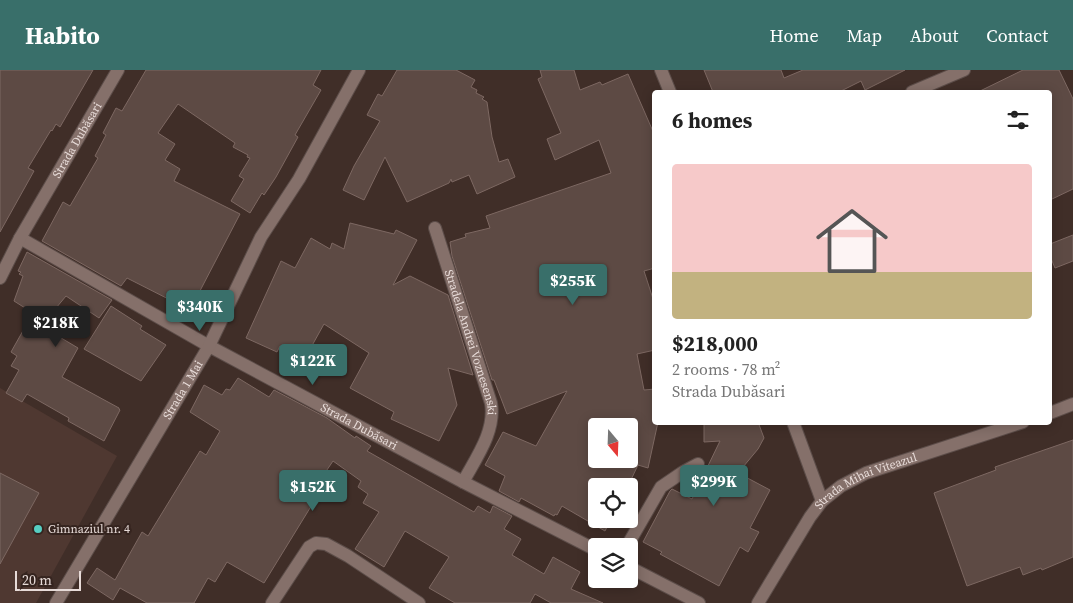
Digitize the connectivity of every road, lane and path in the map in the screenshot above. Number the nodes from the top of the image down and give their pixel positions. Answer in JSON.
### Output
{"nodes":[{"id":1,"x":118,"y":70,"type":"edge"},
{"id":2,"x":359,"y":70,"type":"edge"},
{"id":3,"x":661,"y":70,"type":"edge"},
{"id":4,"x":964,"y":70,"type":"edge"},
{"id":5,"x":669,"y":90,"type":"edge"},
{"id":6,"x":917,"y":90,"type":"edge"},
{"id":7,"x":435,"y":228,"type":"dead end"},
{"id":8,"x":20,"y":238,"type":"junction"},
{"id":9,"x":0,"y":278,"type":"edge"},
{"id":10,"x":209,"y":346,"type":"junction"},
{"id":11,"x":1073,"y":404,"type":"edge"},
{"id":12,"x":1052,"y":412,"type":"edge"},
{"id":13,"x":795,"y":425,"type":"edge"},
{"id":14,"x":1014,"y":425,"type":"edge"},
{"id":15,"x":698,"y":464,"type":"dead end"},
{"id":16,"x":463,"y":482,"type":"junction"},
{"id":17,"x":822,"y":500,"type":"junction"},
{"id":18,"x":632,"y":538,"type":"edge"},
{"id":19,"x":588,"y":546,"type":"edge"},
{"id":20,"x":638,"y":572,"type":"edge"},
{"id":21,"x":56,"y":603,"type":"edge"},
{"id":22,"x":272,"y":603,"type":"edge"},
{"id":23,"x":418,"y":603,"type":"edge"},
{"id":24,"x":698,"y":603,"type":"edge"},
{"id":25,"x":758,"y":603,"type":"edge"}],
"edges":[{"from":1,"to":8,"type":"street","name":"Strada Dubăsari"},
{"from":2,"to":10,"type":"street","name":"Strada 1 Mai"},
{"from":3,"to":5,"type":"street"},
{"from":4,"to":6,"type":"street"},
{"from":7,"to":16,"type":"street","name":"Stradela Andrei Voznesenski"},
{"from":8,"to":9,"type":"street","name":"Strada Dubăsari"},
{"from":8,"to":10,"type":"street","name":"Strada Dubăsari"},
{"from":10,"to":16,"type":"street","name":"Strada Dubăsari"},
{"from":10,"to":21,"type":"street","name":"Strada 1 Mai"},
{"from":11,"to":12,"type":"street"},
{"from":13,"to":17,"type":"street"},
{"from":14,"to":17,"type":"street","name":"Strada Mihai Viteazul"},
{"from":15,"to":18,"type":"street"},
{"from":16,"to":19,"type":"street","name":"Strada Dubăsari"},
{"from":17,"to":25,"type":"street","name":"Strada Mihai Viteazul"},
{"from":20,"to":24,"type":"street"},
{"from":22,"to":23,"type":"street"}]}
